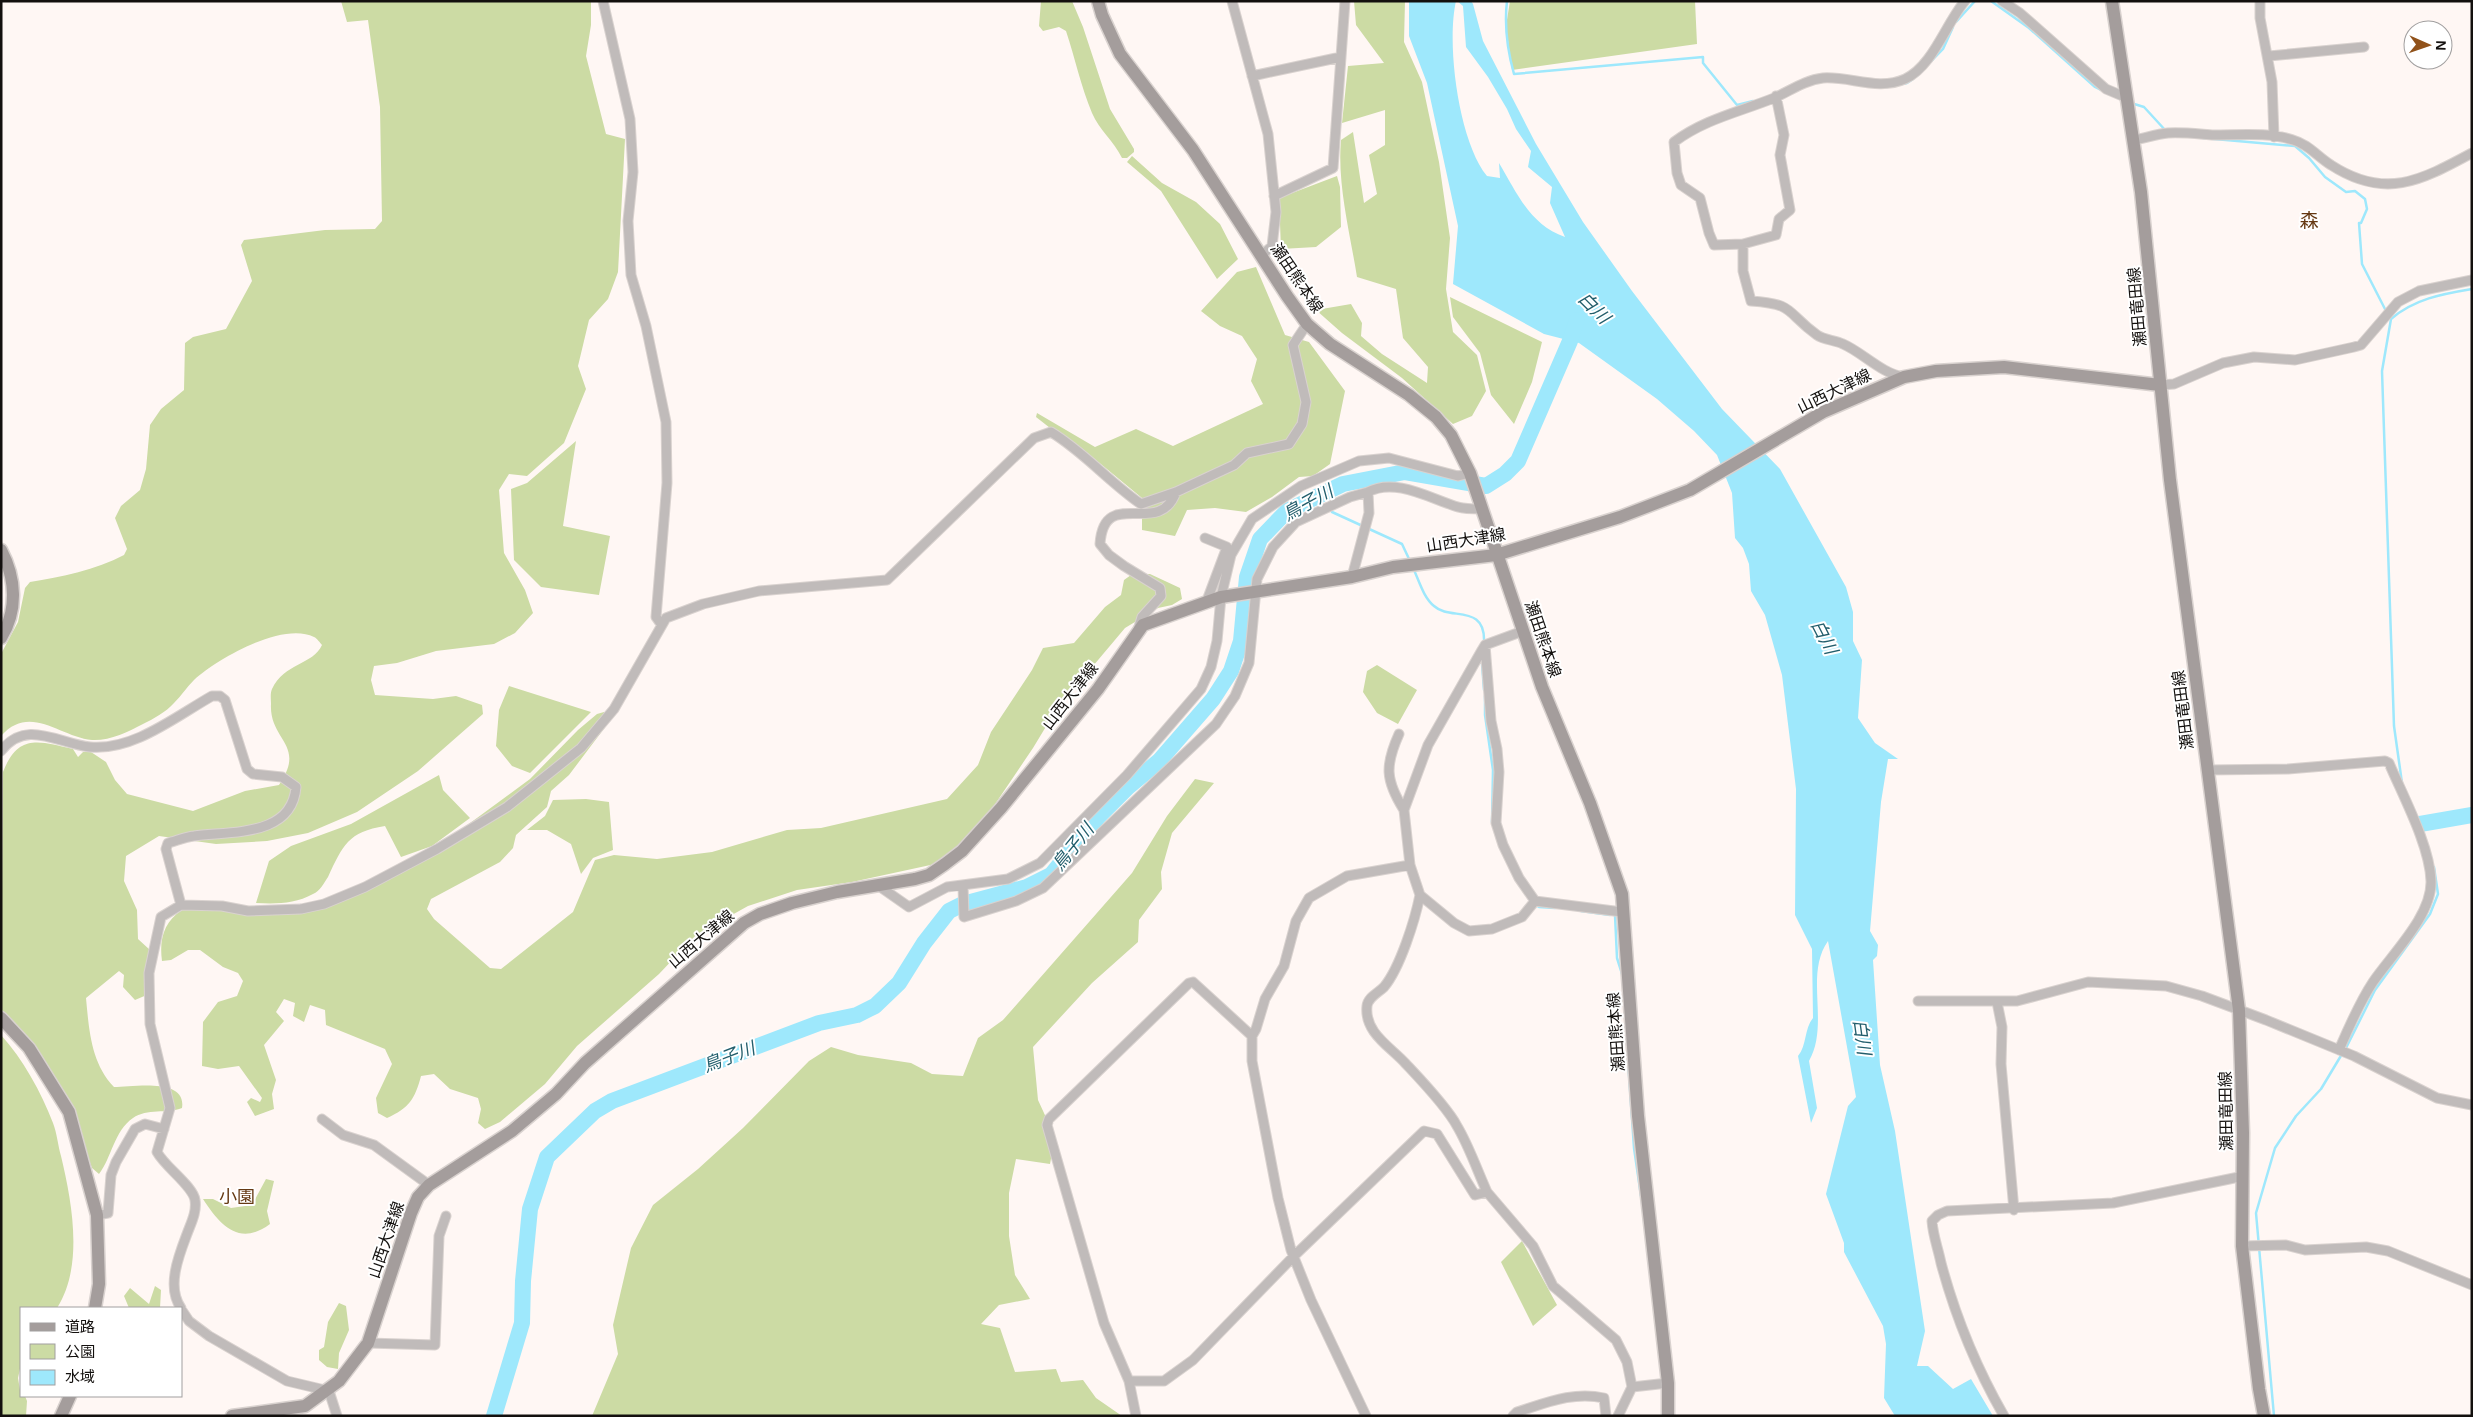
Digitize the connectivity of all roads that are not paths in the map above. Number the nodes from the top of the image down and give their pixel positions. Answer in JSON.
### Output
{"nodes":[{"id":1,"x":603,"y":1,"type":"edge"},
{"id":2,"x":1098,"y":1,"type":"edge"},
{"id":3,"x":1232,"y":1,"type":"edge"},
{"id":4,"x":1345,"y":1,"type":"edge"},
{"id":5,"x":1965,"y":1,"type":"edge"},
{"id":6,"x":2002,"y":1,"type":"edge"},
{"id":7,"x":2112,"y":1,"type":"edge"},
{"id":8,"x":2260,"y":1,"type":"edge"},
{"id":9,"x":2364,"y":47,"type":"dead end"},
{"id":10,"x":2269,"y":56,"type":"junction"},
{"id":11,"x":1342,"y":57,"type":"junction"},
{"id":12,"x":1252,"y":76,"type":"junction"},
{"id":13,"x":1776,"y":96,"type":"junction"},
{"id":14,"x":2125,"y":97,"type":"junction"},
{"id":15,"x":2274,"y":137,"type":"junction"},
{"id":16,"x":2134,"y":140,"type":"junction"},
{"id":17,"x":2472,"y":153,"type":"edge"},
{"id":18,"x":1274,"y":196,"type":"junction"},
{"id":19,"x":1743,"y":244,"type":"junction"},
{"id":20,"x":1262,"y":255,"type":"junction"},
{"id":21,"x":2472,"y":280,"type":"edge"},
{"id":22,"x":1307,"y":324,"type":"junction"},
{"id":23,"x":1904,"y":378,"type":"junction"},
{"id":24,"x":2160,"y":385,"type":"junction"},
{"id":25,"x":1470,"y":474,"type":"junction"},
{"id":26,"x":1176,"y":492,"type":"junction"},
{"id":27,"x":1368,"y":492,"type":"junction"},
{"id":28,"x":1481,"y":510,"type":"junction"},
{"id":29,"x":1205,"y":538,"type":"dead end"},
{"id":30,"x":1,"y":550,"type":"edge"},
{"id":31,"x":1496,"y":555,"type":"junction"},
{"id":32,"x":1352,"y":578,"type":"junction"},
{"id":33,"x":1254,"y":592,"type":"junction"},
{"id":34,"x":1224,"y":597,"type":"junction"},
{"id":35,"x":1206,"y":603,"type":"junction"},
{"id":36,"x":661,"y":624,"type":"junction"},
{"id":37,"x":1523,"y":630,"type":"junction"},
{"id":38,"x":1137,"y":633,"type":"junction"},
{"id":39,"x":1,"y":638,"type":"edge"},
{"id":40,"x":1485,"y":645,"type":"junction"},
{"id":41,"x":1399,"y":734,"type":"dead end"},
{"id":42,"x":1,"y":751,"type":"edge"},
{"id":43,"x":2207,"y":770,"type":"junction"},
{"id":44,"x":1404,"y":810,"type":"junction"},
{"id":45,"x":1410,"y":865,"type":"junction"},
{"id":46,"x":879,"y":886,"type":"junction"},
{"id":47,"x":963,"y":887,"type":"junction"},
{"id":48,"x":1420,"y":895,"type":"junction"},
{"id":49,"x":1535,"y":901,"type":"junction"},
{"id":50,"x":181,"y":906,"type":"junction"},
{"id":51,"x":1622,"y":912,"type":"junction"},
{"id":52,"x":1918,"y":1001,"type":"dead end"},
{"id":53,"x":1997,"y":1002,"type":"junction"},
{"id":54,"x":2239,"y":1010,"type":"junction"},
{"id":55,"x":1,"y":1018,"type":"edge"},
{"id":56,"x":1252,"y":1036,"type":"junction"},
{"id":57,"x":2340,"y":1051,"type":"junction"},
{"id":58,"x":2472,"y":1105,"type":"edge"},
{"id":59,"x":322,"y":1119,"type":"dead end"},
{"id":60,"x":164,"y":1128,"type":"junction"},
{"id":61,"x":2243,"y":1172,"type":"junction"},
{"id":62,"x":429,"y":1185,"type":"junction"},
{"id":63,"x":1487,"y":1192,"type":"junction"},
{"id":64,"x":2014,"y":1210,"type":"junction"},
{"id":65,"x":97,"y":1215,"type":"junction"},
{"id":66,"x":446,"y":1216,"type":"dead end"},
{"id":67,"x":2242,"y":1246,"type":"junction"},
{"id":68,"x":1294,"y":1256,"type":"junction"},
{"id":69,"x":2472,"y":1285,"type":"edge"},
{"id":70,"x":96,"y":1307,"type":"edge"},
{"id":71,"x":180,"y":1307,"type":"edge"},
{"id":72,"x":182,"y":1310,"type":"edge"},
{"id":73,"x":368,"y":1343,"type":"junction"},
{"id":74,"x":1129,"y":1381,"type":"junction"},
{"id":75,"x":1668,"y":1383,"type":"junction"},
{"id":76,"x":1632,"y":1387,"type":"junction"},
{"id":77,"x":329,"y":1391,"type":"junction"},
{"id":78,"x":70,"y":1397,"type":"edge"},
{"id":79,"x":61,"y":1416,"type":"edge"},
{"id":80,"x":232,"y":1416,"type":"edge"},
{"id":81,"x":337,"y":1416,"type":"edge"},
{"id":82,"x":1136,"y":1416,"type":"edge"},
{"id":83,"x":1366,"y":1416,"type":"edge"},
{"id":84,"x":1513,"y":1416,"type":"edge"},
{"id":85,"x":1606,"y":1416,"type":"edge"},
{"id":86,"x":1618,"y":1416,"type":"edge"},
{"id":87,"x":1668,"y":1416,"type":"edge"},
{"id":88,"x":2004,"y":1416,"type":"edge"},
{"id":89,"x":2264,"y":1416,"type":"edge"}],
"edges":[{"from":1,"to":36,"type":"street"},
{"from":2,"to":20,"type":"main road","name":"瀬田熊本線"},
{"from":3,"to":12,"type":"street"},
{"from":4,"to":11,"type":"street"},
{"from":5,"to":13,"type":"street"},
{"from":6,"to":14,"type":"street"},
{"from":7,"to":14,"type":"main road","name":"瀬田竜田線"},
{"from":8,"to":10,"type":"street"},
{"from":9,"to":10,"type":"street"},
{"from":10,"to":15,"type":"street"},
{"from":11,"to":12,"type":"street"},
{"from":11,"to":18,"type":"street"},
{"from":12,"to":18,"type":"street"},
{"from":13,"to":19,"type":"street"},
{"from":13,"to":19,"type":"street"},
{"from":14,"to":16,"type":"main road","name":"瀬田竜田線"},
{"from":15,"to":16,"type":"street"},
{"from":15,"to":17,"type":"street"},
{"from":16,"to":24,"type":"main road","name":"瀬田竜田線"},
{"from":18,"to":20,"type":"street"},
{"from":19,"to":23,"type":"street"},
{"from":20,"to":22,"type":"main road","name":"瀬田熊本線"},
{"from":21,"to":24,"type":"street"},
{"from":22,"to":25,"type":"main road","name":"瀬田熊本線"},
{"from":22,"to":26,"type":"street"},
{"from":23,"to":24,"type":"main road","name":"山西大津線"},
{"from":23,"to":31,"type":"main road","name":"山西大津線"},
{"from":24,"to":43,"type":"main road","name":"瀬田竜田線"},
{"from":25,"to":28,"type":"main road","name":"瀬田熊本線"},
{"from":25,"to":34,"type":"street"},
{"from":26,"to":36,"type":"street"},
{"from":26,"to":38,"type":"street"},
{"from":27,"to":28,"type":"street"},
{"from":27,"to":32,"type":"street"},
{"from":27,"to":33,"type":"street"},
{"from":28,"to":31,"type":"main road","name":"瀬田熊本線"},
{"from":29,"to":35,"type":"street"},
{"from":30,"to":39,"type":"main road"},
{"from":31,"to":32,"type":"main road","name":"山西大津線"},
{"from":31,"to":37,"type":"main road","name":"瀬田熊本線"},
{"from":32,"to":33,"type":"main road","name":"山西大津線"},
{"from":33,"to":34,"type":"main road","name":"山西大津線"},
{"from":33,"to":47,"type":"street"},
{"from":34,"to":35,"type":"main road","name":"山西大津線"},
{"from":34,"to":47,"type":"street"},
{"from":35,"to":38,"type":"main road","name":"山西大津線"},
{"from":36,"to":50,"type":"street"},
{"from":37,"to":40,"type":"street"},
{"from":37,"to":51,"type":"main road","name":"瀬田熊本線"},
{"from":38,"to":46,"type":"main road","name":"山西大津線"},
{"from":40,"to":44,"type":"street"},
{"from":40,"to":49,"type":"street"},
{"from":41,"to":44,"type":"street"},
{"from":42,"to":50,"type":"street"},
{"from":43,"to":54,"type":"main road","name":"瀬田竜田線"},
{"from":43,"to":57,"type":"street"},
{"from":44,"to":45,"type":"street"},
{"from":45,"to":48,"type":"street"},
{"from":45,"to":56,"type":"street"},
{"from":46,"to":47,"type":"street"},
{"from":46,"to":62,"type":"main road","name":"山西大津線"},
{"from":48,"to":49,"type":"street"},
{"from":48,"to":63,"type":"street"},
{"from":49,"to":51,"type":"street"},
{"from":50,"to":60,"type":"street"},
{"from":51,"to":75,"type":"main road","name":"瀬田熊本線"},
{"from":52,"to":53,"type":"street"},
{"from":53,"to":54,"type":"street"},
{"from":53,"to":64,"type":"street"},
{"from":54,"to":57,"type":"street"},
{"from":54,"to":61,"type":"main road","name":"瀬田竜田線"},
{"from":55,"to":65,"type":"main road"},
{"from":56,"to":68,"type":"street"},
{"from":56,"to":74,"type":"street"},
{"from":57,"to":58,"type":"street"},
{"from":59,"to":62,"type":"street"},
{"from":60,"to":65,"type":"street"},
{"from":60,"to":71,"type":"street"},
{"from":61,"to":64,"type":"street"},
{"from":61,"to":67,"type":"main road","name":"瀬田竜田線"},
{"from":62,"to":73,"type":"main road","name":"山西大津線"},
{"from":63,"to":68,"type":"street"},
{"from":63,"to":76,"type":"street"},
{"from":64,"to":88,"type":"street"},
{"from":65,"to":70,"type":"main road"},
{"from":66,"to":73,"type":"street"},
{"from":67,"to":69,"type":"street"},
{"from":67,"to":89,"type":"main road","name":"瀬田竜田線"},
{"from":68,"to":74,"type":"street"},
{"from":68,"to":83,"type":"street"},
{"from":72,"to":77,"type":"street"},
{"from":73,"to":77,"type":"main road","name":"山西大津線"},
{"from":74,"to":82,"type":"street"},
{"from":75,"to":76,"type":"street"},
{"from":75,"to":87,"type":"main road","name":"瀬田熊本線"},
{"from":76,"to":86,"type":"street"},
{"from":77,"to":80,"type":"main road","name":"山西大津線"},
{"from":77,"to":81,"type":"street"},
{"from":78,"to":79,"type":"main road"},
{"from":84,"to":85,"type":"street"}]}
